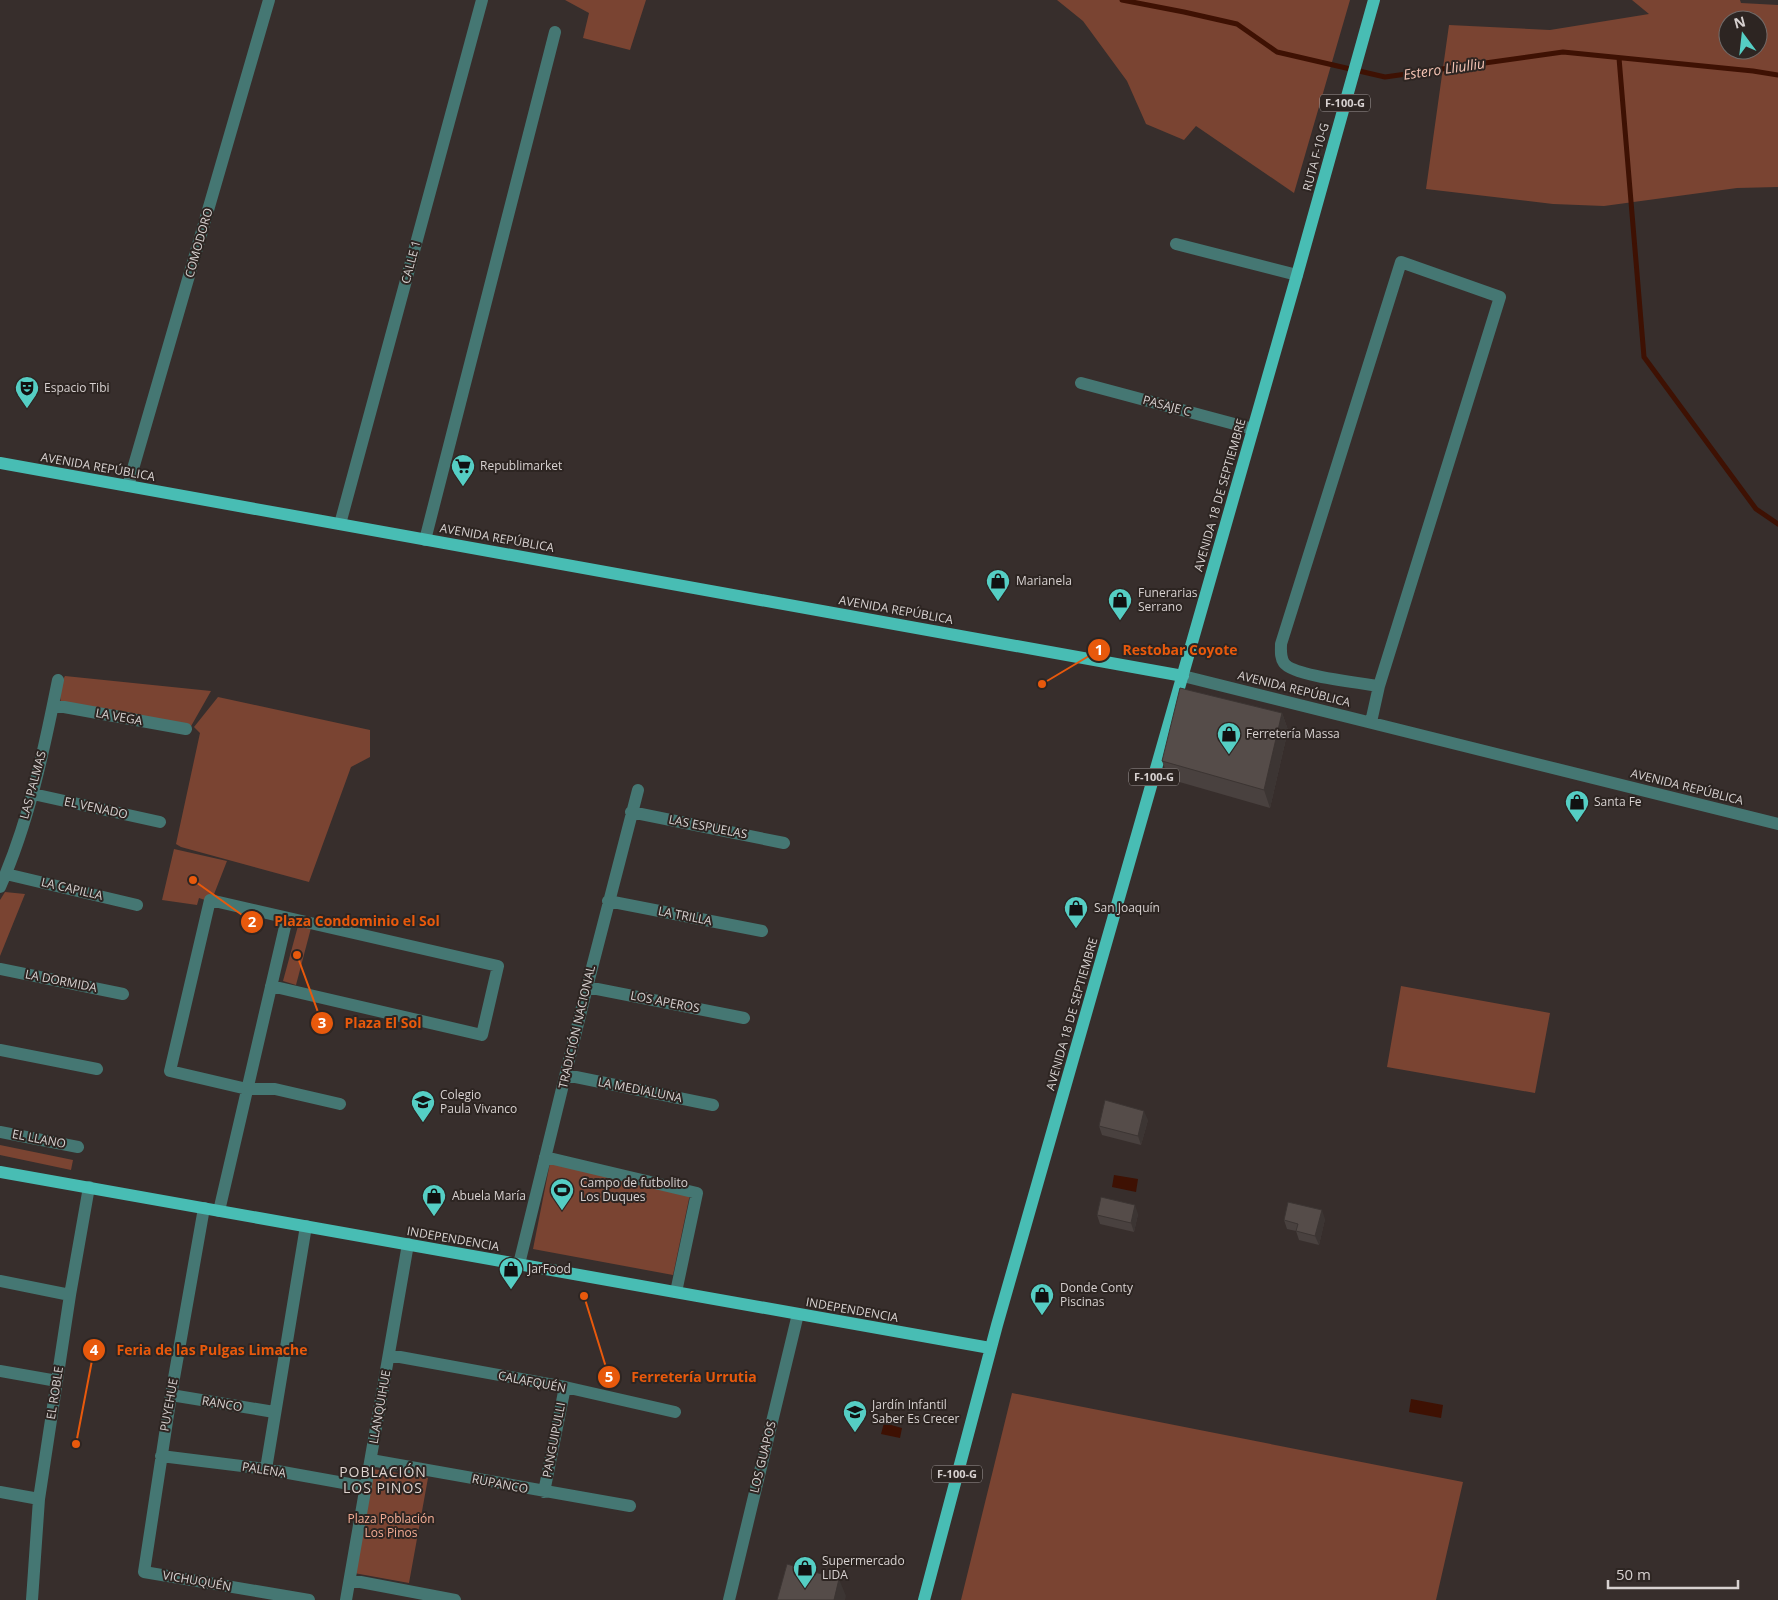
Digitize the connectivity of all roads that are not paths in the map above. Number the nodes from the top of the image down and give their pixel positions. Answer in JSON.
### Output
{"nodes":[{"id":1,"x":269,"y":0,"type":"edge"},
{"id":2,"x":482,"y":0,"type":"edge"},
{"id":3,"x":1374,"y":0,"type":"edge"},
{"id":4,"x":555,"y":32,"type":"dead end"},
{"id":5,"x":1317,"y":206,"type":"joint"},
{"id":6,"x":1176,"y":244,"type":"dead end"},
{"id":7,"x":1297,"y":275,"type":"junction"},
{"id":8,"x":1081,"y":383,"type":"dead end"},
{"id":9,"x":1253,"y":429,"type":"junction"},
{"id":10,"x":0,"y":463,"type":"edge"},
{"id":11,"x":128,"y":486,"type":"junction"},
{"id":12,"x":340,"y":524,"type":"junction"},
{"id":13,"x":426,"y":540,"type":"junction"},
{"id":14,"x":1183,"y":676,"type":"junction"},
{"id":15,"x":58,"y":680,"type":"dead end"},
{"id":16,"x":1379,"y":686,"type":"junction"},
{"id":17,"x":53,"y":705,"type":"junction"},
{"id":18,"x":1371,"y":722,"type":"junction"},
{"id":19,"x":186,"y":729,"type":"dead end"},
{"id":20,"x":638,"y":790,"type":"dead end"},
{"id":21,"x":32,"y":794,"type":"junction"},
{"id":22,"x":631,"y":812,"type":"junction"},
{"id":23,"x":160,"y":822,"type":"dead end"},
{"id":24,"x":1778,"y":824,"type":"edge"},
{"id":25,"x":784,"y":843,"type":"dead end"},
{"id":26,"x":6,"y":874,"type":"junction"},
{"id":27,"x":0,"y":888,"type":"edge"},
{"id":28,"x":608,"y":901,"type":"junction"},
{"id":29,"x":137,"y":905,"type":"dead end"},
{"id":30,"x":287,"y":918,"type":"junction"},
{"id":31,"x":762,"y":931,"type":"dead end"},
{"id":32,"x":0,"y":969,"type":"edge"},
{"id":33,"x":271,"y":986,"type":"junction"},
{"id":34,"x":587,"y":987,"type":"junction"},
{"id":35,"x":123,"y":994,"type":"dead end"},
{"id":36,"x":744,"y":1018,"type":"dead end"},
{"id":37,"x":0,"y":1050,"type":"edge"},
{"id":38,"x":97,"y":1069,"type":"dead end"},
{"id":39,"x":566,"y":1075,"type":"junction"},
{"id":40,"x":247,"y":1089,"type":"junction"},
{"id":41,"x":340,"y":1104,"type":"dead end"},
{"id":42,"x":713,"y":1105,"type":"dead end"},
{"id":43,"x":0,"y":1132,"type":"edge"},
{"id":44,"x":78,"y":1147,"type":"dead end"},
{"id":45,"x":545,"y":1157,"type":"junction"},
{"id":46,"x":0,"y":1172,"type":"edge"},
{"id":47,"x":90,"y":1187,"type":"junction"},
{"id":48,"x":204,"y":1208,"type":"junction"},
{"id":49,"x":219,"y":1211,"type":"junction"},
{"id":50,"x":306,"y":1226,"type":"junction"},
{"id":51,"x":408,"y":1244,"type":"junction"},
{"id":52,"x":519,"y":1264,"type":"junction"},
{"id":53,"x":0,"y":1281,"type":"edge"},
{"id":54,"x":676,"y":1292,"type":"junction"},
{"id":55,"x":70,"y":1295,"type":"junction"},
{"id":56,"x":798,"y":1314,"type":"junction"},
{"id":57,"x":990,"y":1348,"type":"junction"},
{"id":58,"x":389,"y":1355,"type":"junction"},
{"id":59,"x":0,"y":1371,"type":"edge"},
{"id":60,"x":57,"y":1381,"type":"junction"},
{"id":61,"x":564,"y":1388,"type":"junction"},
{"id":62,"x":171,"y":1395,"type":"junction"},
{"id":63,"x":274,"y":1412,"type":"junction"},
{"id":64,"x":675,"y":1412,"type":"dead end"},
{"id":65,"x":161,"y":1456,"type":"junction"},
{"id":66,"x":371,"y":1460,"type":"junction"},
{"id":67,"x":266,"y":1469,"type":"junction"},
{"id":68,"x":366,"y":1487,"type":"junction"},
{"id":69,"x":0,"y":1492,"type":"edge"},
{"id":70,"x":544,"y":1492,"type":"junction"},
{"id":71,"x":39,"y":1499,"type":"junction"},
{"id":72,"x":630,"y":1506,"type":"dead end"},
{"id":73,"x":144,"y":1572,"type":"joint"},
{"id":74,"x":350,"y":1580,"type":"junction"},
{"id":75,"x":32,"y":1600,"type":"edge"},
{"id":76,"x":309,"y":1600,"type":"edge"},
{"id":77,"x":346,"y":1600,"type":"edge"},
{"id":78,"x":455,"y":1600,"type":"edge"},
{"id":79,"x":729,"y":1600,"type":"edge"},
{"id":80,"x":924,"y":1600,"type":"edge"}],
"edges":[{"from":1,"to":11,"type":"street","name":"COMODORO"},
{"from":2,"to":12,"type":"street","name":"CALLE 1"},
{"from":3,"to":5,"type":"main road","name":"RUTA F-10-G","number":"F-100-G"},
{"from":4,"to":13,"type":"street"},
{"from":5,"to":7,"type":"main road","name":"AVENIDA 18 DE SEPTIEMBRE","number":"F-100-G"},
{"from":6,"to":7,"type":"street"},
{"from":7,"to":9,"type":"main road","name":"AVENIDA 18 DE SEPTIEMBRE","number":"F-100-G"},
{"from":8,"to":9,"type":"street","name":"PASAJE C"},
{"from":9,"to":14,"type":"main road","name":"AVENIDA 18 DE SEPTIEMBRE","number":"F-100-G"},
{"from":10,"to":11,"type":"main road","name":"AVENIDA REPÚBLICA"},
{"from":11,"to":12,"type":"main road","name":"AVENIDA REPÚBLICA"},
{"from":12,"to":13,"type":"main road","name":"AVENIDA REPÚBLICA"},
{"from":13,"to":14,"type":"main road","name":"AVENIDA REPÚBLICA"},
{"from":14,"to":18,"type":"street","name":"AVENIDA REPÚBLICA"},
{"from":14,"to":57,"type":"main road","name":"AVENIDA 18 DE SEPTIEMBRE","number":"F-100-G"},
{"from":15,"to":17,"type":"street","name":"LAS PALMAS"},
{"from":16,"to":16,"type":"street"},
{"from":16,"to":18,"type":"street"},
{"from":17,"to":19,"type":"street","name":"LA VEGA"},
{"from":17,"to":21,"type":"street","name":"LAS PALMAS"},
{"from":18,"to":24,"type":"street","name":"AVENIDA REPÚBLICA"},
{"from":20,"to":22,"type":"street","name":"TRADICIÓN NACIONAL"},
{"from":21,"to":23,"type":"street","name":"EL VENADO"},
{"from":21,"to":26,"type":"street","name":"LAS PALMAS"},
{"from":22,"to":25,"type":"street","name":"LAS ESPUELAS"},
{"from":22,"to":28,"type":"street","name":"TRADICIÓN NACIONAL"},
{"from":26,"to":27,"type":"street","name":"LAS PALMAS"},
{"from":26,"to":29,"type":"street","name":"LA CAPILLA"},
{"from":28,"to":31,"type":"street","name":"LA TRILLA"},
{"from":28,"to":34,"type":"street","name":"TRADICIÓN NACIONAL"},
{"from":30,"to":33,"type":"street"},
{"from":30,"to":33,"type":"street"},
{"from":30,"to":40,"type":"street"},
{"from":32,"to":35,"type":"street","name":"LA DORMIDA"},
{"from":33,"to":40,"type":"street"},
{"from":34,"to":36,"type":"street","name":"LOS APEROS"},
{"from":34,"to":39,"type":"street","name":"TRADICIÓN NACIONAL"},
{"from":37,"to":38,"type":"street"},
{"from":39,"to":42,"type":"street","name":"LA MEDIALUNA"},
{"from":39,"to":45,"type":"street","name":"TRADICIÓN NACIONAL"},
{"from":40,"to":41,"type":"street"},
{"from":40,"to":49,"type":"street"},
{"from":43,"to":44,"type":"street","name":"EL LLANO"},
{"from":45,"to":52,"type":"street","name":"TRADICIÓN NACIONAL"},
{"from":45,"to":54,"type":"street"},
{"from":46,"to":47,"type":"main road","name":"INDEPENDENCIA"},
{"from":47,"to":48,"type":"main road","name":"INDEPENDENCIA"},
{"from":47,"to":55,"type":"street","name":"EL ROBLE"},
{"from":48,"to":49,"type":"main road","name":"INDEPENDENCIA"},
{"from":48,"to":62,"type":"street","name":"PUYEHUE"},
{"from":49,"to":50,"type":"main road","name":"INDEPENDENCIA"},
{"from":50,"to":51,"type":"main road","name":"INDEPENDENCIA"},
{"from":50,"to":63,"type":"street"},
{"from":51,"to":52,"type":"main road","name":"INDEPENDENCIA"},
{"from":51,"to":58,"type":"street","name":"LLANQUIHUE"},
{"from":52,"to":54,"type":"main road","name":"INDEPENDENCIA"},
{"from":53,"to":55,"type":"street"},
{"from":54,"to":56,"type":"main road","name":"INDEPENDENCIA"},
{"from":55,"to":60,"type":"street","name":"EL ROBLE"},
{"from":56,"to":57,"type":"main road","name":"INDEPENDENCIA"},
{"from":56,"to":79,"type":"street","name":"LOS GUAPOS"},
{"from":57,"to":80,"type":"main road","name":"AVENIDA 18 DE SEPTIEMBRE","number":"F-100-G"},
{"from":58,"to":61,"type":"street","name":"CALAFQUÉN"},
{"from":58,"to":66,"type":"street","name":"LLANQUIHUE"},
{"from":59,"to":60,"type":"street"},
{"from":60,"to":71,"type":"street","name":"EL ROBLE"},
{"from":61,"to":64,"type":"street","name":"CALAFQUÉN"},
{"from":61,"to":70,"type":"street","name":"PANGUIPULLI"},
{"from":62,"to":63,"type":"street","name":"RANCO"},
{"from":62,"to":65,"type":"street","name":"PUYEHUE"},
{"from":63,"to":67,"type":"street"},
{"from":65,"to":67,"type":"street","name":"PALENA"},
{"from":65,"to":73,"type":"street","name":"PUYEHUE"},
{"from":66,"to":68,"type":"street","name":"LLANQUIHUE"},
{"from":66,"to":70,"type":"street","name":"RUPANCO"},
{"from":67,"to":68,"type":"street","name":"PALENA"},
{"from":68,"to":74,"type":"street","name":"LLANQUIHUE"},
{"from":69,"to":71,"type":"street"},
{"from":70,"to":72,"type":"street","name":"RUPANCO"},
{"from":71,"to":75,"type":"street","name":"EL ROBLE"},
{"from":73,"to":76,"type":"street","name":"VICHUQUÉN"},
{"from":74,"to":77,"type":"street","name":"LLANQUIHUE"},
{"from":74,"to":78,"type":"street"}]}
